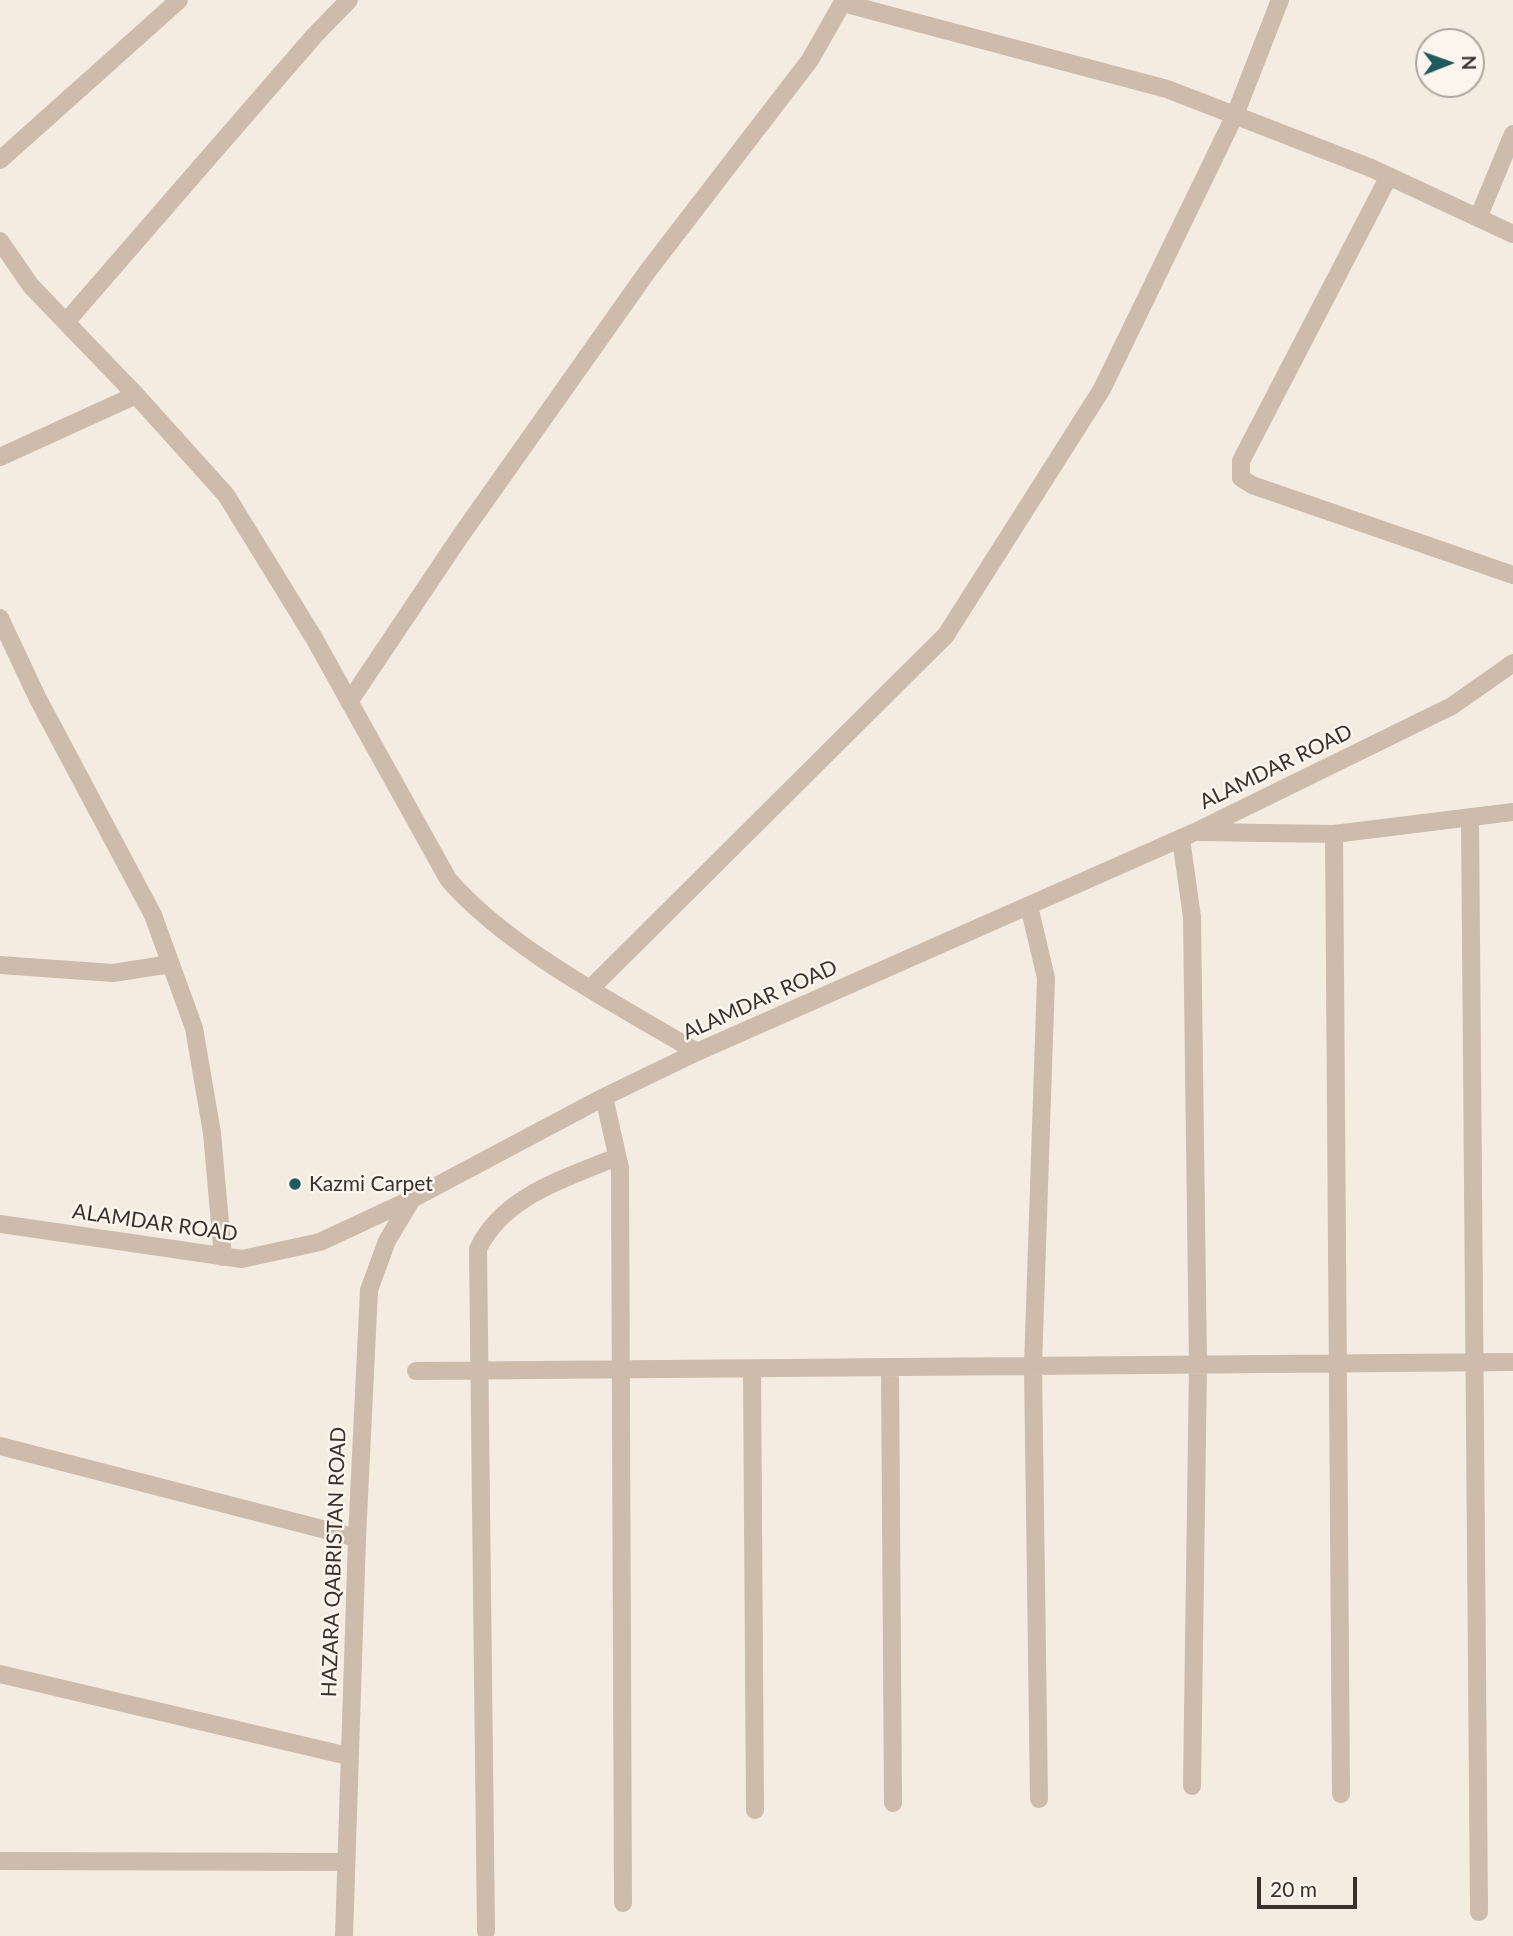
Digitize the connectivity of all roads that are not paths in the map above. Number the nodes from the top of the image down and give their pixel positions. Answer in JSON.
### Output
{"nodes":[{"id":1,"x":349,"y":0,"type":"edge"},
{"id":2,"x":1280,"y":0,"type":"edge"},
{"id":3,"x":844,"y":1,"type":"edge"},
{"id":4,"x":171,"y":2,"type":"edge"},
{"id":5,"x":1235,"y":115,"type":"junction"},
{"id":6,"x":1513,"y":134,"type":"edge"},
{"id":7,"x":0,"y":160,"type":"edge"},
{"id":8,"x":1389,"y":176,"type":"junction"},
{"id":9,"x":1478,"y":218,"type":"junction"},
{"id":10,"x":1513,"y":234,"type":"edge"},
{"id":11,"x":0,"y":241,"type":"edge"},
{"id":12,"x":66,"y":322,"type":"junction"},
{"id":13,"x":136,"y":395,"type":"junction"},
{"id":14,"x":0,"y":457,"type":"edge"},
{"id":15,"x":1513,"y":575,"type":"edge"},
{"id":16,"x":0,"y":618,"type":"edge"},
{"id":17,"x":1513,"y":663,"type":"edge"},
{"id":18,"x":349,"y":702,"type":"junction"},
{"id":19,"x":1513,"y":813,"type":"edge"},
{"id":20,"x":1470,"y":818,"type":"junction"},
{"id":21,"x":1334,"y":834,"type":"junction"},
{"id":22,"x":1188,"y":836,"type":"junction"},
{"id":23,"x":1029,"y":905,"type":"junction"},
{"id":24,"x":172,"y":964,"type":"junction"},
{"id":25,"x":0,"y":965,"type":"edge"},
{"id":26,"x":590,"y":989,"type":"junction"},
{"id":27,"x":697,"y":1052,"type":"junction"},
{"id":28,"x":604,"y":1097,"type":"junction"},
{"id":29,"x":617,"y":1157,"type":"junction"},
{"id":30,"x":412,"y":1199,"type":"junction"},
{"id":31,"x":0,"y":1224,"type":"edge"},
{"id":32,"x":223,"y":1257,"type":"junction"},
{"id":33,"x":1475,"y":1363,"type":"junction"},
{"id":34,"x":1513,"y":1363,"type":"edge"},
{"id":35,"x":1338,"y":1364,"type":"junction"},
{"id":36,"x":1198,"y":1365,"type":"junction"},
{"id":37,"x":1033,"y":1366,"type":"junction"},
{"id":38,"x":890,"y":1367,"type":"junction"},
{"id":39,"x":752,"y":1369,"type":"junction"},
{"id":40,"x":620,"y":1370,"type":"junction"},
{"id":41,"x":416,"y":1371,"type":"dead end"},
{"id":42,"x":481,"y":1371,"type":"junction"},
{"id":43,"x":0,"y":1446,"type":"edge"},
{"id":44,"x":356,"y":1538,"type":"junction"},
{"id":45,"x":0,"y":1674,"type":"edge"},
{"id":46,"x":348,"y":1756,"type":"junction"},
{"id":47,"x":1192,"y":1786,"type":"dead end"},
{"id":48,"x":1341,"y":1794,"type":"dead end"},
{"id":49,"x":1039,"y":1799,"type":"dead end"},
{"id":50,"x":893,"y":1803,"type":"dead end"},
{"id":51,"x":755,"y":1810,"type":"dead end"},
{"id":52,"x":0,"y":1861,"type":"edge"},
{"id":53,"x":345,"y":1862,"type":"junction"},
{"id":54,"x":623,"y":1903,"type":"dead end"},
{"id":55,"x":1479,"y":1912,"type":"dead end"},
{"id":56,"x":486,"y":1931,"type":"dead end"},
{"id":57,"x":344,"y":1936,"type":"edge"}],
"edges":[{"from":1,"to":12,"type":"street"},
{"from":2,"to":5,"type":"street"},
{"from":3,"to":5,"type":"street"},
{"from":3,"to":18,"type":"street"},
{"from":4,"to":7,"type":"street"},
{"from":5,"to":8,"type":"street"},
{"from":5,"to":26,"type":"street"},
{"from":6,"to":9,"type":"street"},
{"from":8,"to":9,"type":"street"},
{"from":8,"to":15,"type":"street"},
{"from":9,"to":10,"type":"street"},
{"from":11,"to":12,"type":"street"},
{"from":12,"to":13,"type":"street"},
{"from":13,"to":14,"type":"street"},
{"from":13,"to":18,"type":"street"},
{"from":16,"to":24,"type":"street"},
{"from":17,"to":22,"type":"street","name":"ALAMDAR ROAD"},
{"from":18,"to":26,"type":"street"},
{"from":19,"to":20,"type":"street"},
{"from":20,"to":21,"type":"street"},
{"from":20,"to":33,"type":"street"},
{"from":21,"to":22,"type":"street"},
{"from":21,"to":35,"type":"street"},
{"from":22,"to":23,"type":"street","name":"ALAMDAR ROAD"},
{"from":22,"to":36,"type":"street"},
{"from":23,"to":27,"type":"street","name":"ALAMDAR ROAD"},
{"from":23,"to":37,"type":"street"},
{"from":24,"to":25,"type":"street"},
{"from":24,"to":32,"type":"street"},
{"from":26,"to":27,"type":"street"},
{"from":27,"to":28,"type":"street","name":"ALAMDAR ROAD"},
{"from":28,"to":29,"type":"street"},
{"from":28,"to":30,"type":"street","name":"ALAMDAR ROAD"},
{"from":29,"to":40,"type":"street"},
{"from":29,"to":42,"type":"street"},
{"from":30,"to":32,"type":"street","name":"ALAMDAR ROAD"},
{"from":30,"to":44,"type":"street","name":"HAZARA QABRISTAN ROAD"},
{"from":31,"to":32,"type":"street","name":"ALAMDAR ROAD"},
{"from":33,"to":34,"type":"street"},
{"from":33,"to":35,"type":"street"},
{"from":33,"to":55,"type":"street"},
{"from":35,"to":36,"type":"street"},
{"from":35,"to":48,"type":"street"},
{"from":36,"to":37,"type":"street"},
{"from":36,"to":47,"type":"street"},
{"from":37,"to":38,"type":"street"},
{"from":37,"to":49,"type":"street"},
{"from":38,"to":39,"type":"street"},
{"from":38,"to":50,"type":"street"},
{"from":39,"to":40,"type":"street"},
{"from":39,"to":51,"type":"street"},
{"from":40,"to":42,"type":"street"},
{"from":40,"to":54,"type":"street"},
{"from":41,"to":42,"type":"street"},
{"from":42,"to":56,"type":"street"},
{"from":43,"to":44,"type":"street"},
{"from":44,"to":46,"type":"street","name":"HAZARA QABRISTAN ROAD"},
{"from":45,"to":46,"type":"street"},
{"from":46,"to":53,"type":"street","name":"HAZARA QABRISTAN ROAD"},
{"from":52,"to":53,"type":"street"},
{"from":53,"to":57,"type":"street","name":"HAZARA QABRISTAN ROAD"}]}
